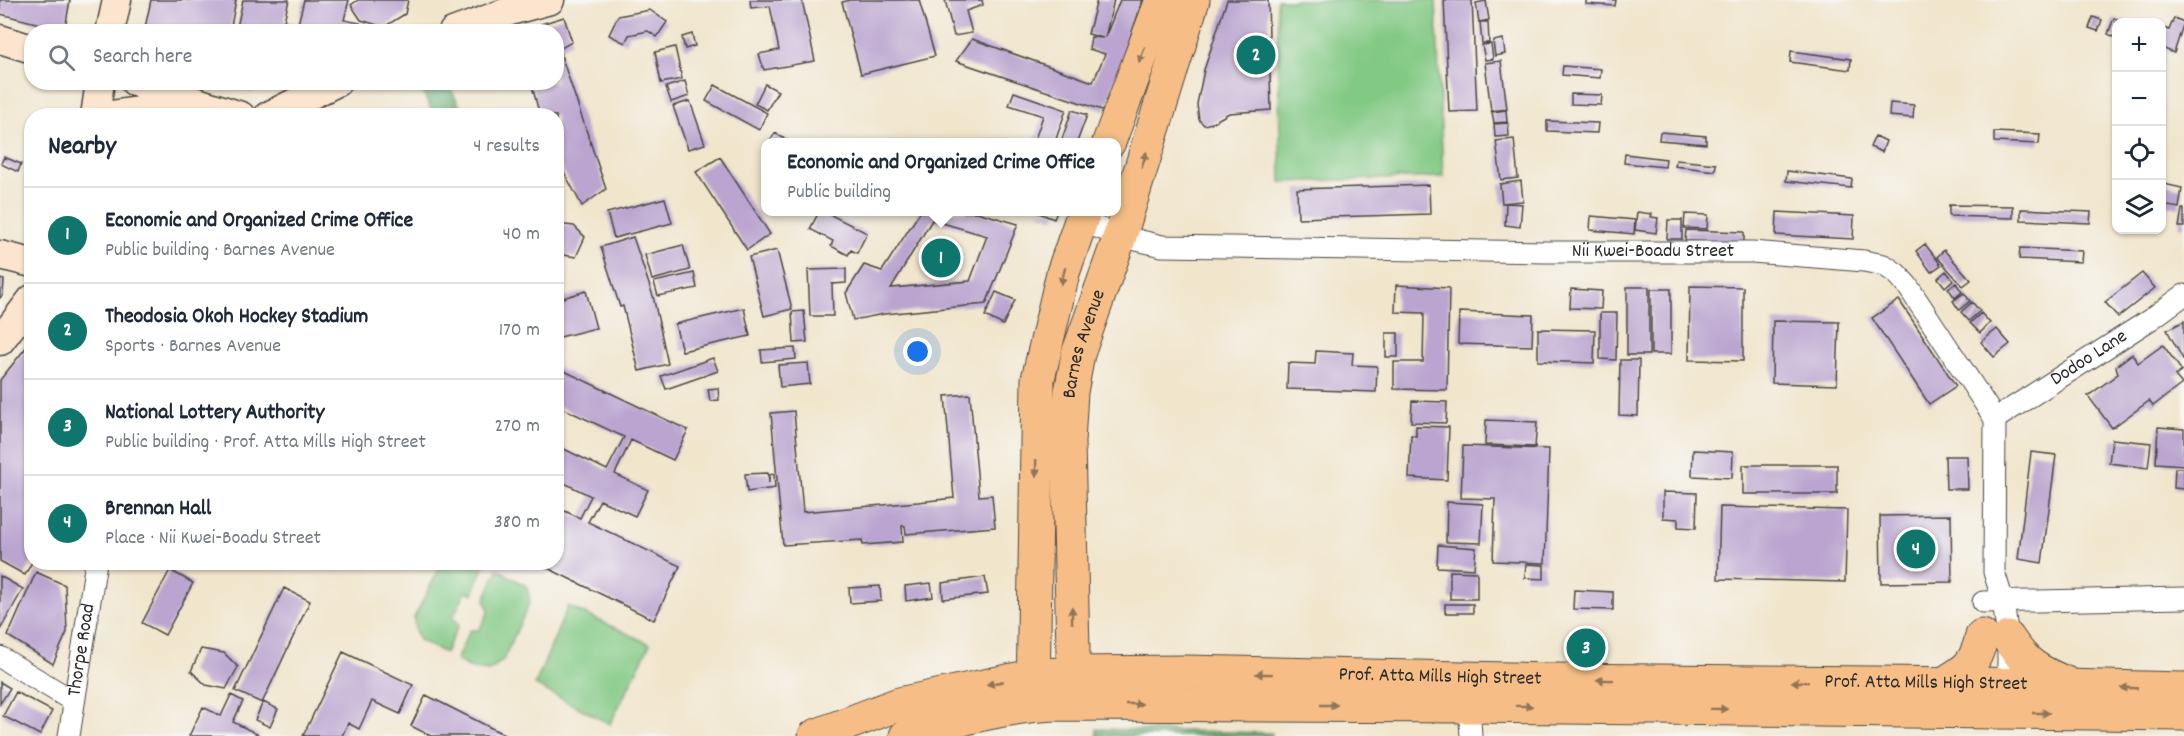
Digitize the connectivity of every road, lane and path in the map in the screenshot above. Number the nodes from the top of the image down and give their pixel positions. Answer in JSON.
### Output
{"nodes":[{"id":1,"x":117,"y":0,"type":"edge"},
{"id":2,"x":550,"y":0,"type":"edge"},
{"id":3,"x":1162,"y":0,"type":"edge"},
{"id":4,"x":1193,"y":0,"type":"edge"},
{"id":5,"x":112,"y":24,"type":"edge"},
{"id":6,"x":475,"y":24,"type":"edge"},
{"id":7,"x":0,"y":39,"type":"edge"},
{"id":8,"x":24,"y":46,"type":"edge"},
{"id":9,"x":98,"y":90,"type":"edge"},
{"id":10,"x":158,"y":90,"type":"edge"},
{"id":11,"x":321,"y":90,"type":"edge"},
{"id":12,"x":96,"y":108,"type":"edge"},
{"id":13,"x":214,"y":108,"type":"edge"},
{"id":14,"x":284,"y":108,"type":"edge"},
{"id":15,"x":1110,"y":138,"type":"edge"},
{"id":16,"x":1082,"y":216,"type":"edge"},
{"id":17,"x":1120,"y":236,"type":"junction"},
{"id":18,"x":0,"y":255,"type":"edge"},
{"id":19,"x":24,"y":261,"type":"edge"},
{"id":20,"x":2184,"y":295,"type":"edge"},
{"id":21,"x":24,"y":310,"type":"edge"},
{"id":22,"x":0,"y":341,"type":"edge"},
{"id":23,"x":1995,"y":419,"type":"junction"},
{"id":24,"x":95,"y":570,"type":"edge"},
{"id":25,"x":2184,"y":598,"type":"edge"},
{"id":26,"x":1993,"y":601,"type":"junction"},
{"id":27,"x":1995,"y":637,"type":"junction"},
{"id":28,"x":0,"y":657,"type":"edge"},
{"id":29,"x":1943,"y":684,"type":"junction"},
{"id":30,"x":2073,"y":686,"type":"junction"},
{"id":31,"x":1074,"y":688,"type":"junction"},
{"id":32,"x":2184,"y":689,"type":"edge"},
{"id":33,"x":1033,"y":690,"type":"junction"},
{"id":34,"x":1995,"y":699,"type":"junction"},
{"id":35,"x":73,"y":701,"type":"junction"},
{"id":36,"x":2184,"y":714,"type":"edge"},
{"id":37,"x":1470,"y":721,"type":"edge"},
{"id":38,"x":69,"y":736,"type":"edge"},
{"id":39,"x":815,"y":736,"type":"edge"},
{"id":40,"x":906,"y":736,"type":"edge"}],
"edges":[{"from":1,"to":5,"type":"main road"},
{"from":2,"to":6,"type":"main road"},
{"from":3,"to":15,"type":"main road","one_way":true},
{"from":17,"to":4,"type":"main road","name":"Barnes Avenue","one_way":true},
{"from":7,"to":8,"type":"main road"},
{"from":9,"to":12,"type":"main road"},
{"from":10,"to":13,"type":"main road"},
{"from":11,"to":14,"type":"main road"},
{"from":16,"to":17,"type":"street","name":"Nii Kwei-Boadu Street"},
{"from":16,"to":33,"type":"main road","name":"Barnes Avenue","one_way":true},
{"from":17,"to":23,"type":"street","name":"Nii Kwei-Boadu Street"},
{"from":31,"to":17,"type":"main road","name":"Barnes Avenue","one_way":true},
{"from":18,"to":19,"type":"main road"},
{"from":20,"to":23,"type":"street","name":"Dodoo Lane"},
{"from":21,"to":22,"type":"main road"},
{"from":23,"to":26,"type":"street"},
{"from":24,"to":35,"type":"street","name":"Thorpe Road"},
{"from":25,"to":26,"type":"street"},
{"from":26,"to":27,"type":"street"},
{"from":27,"to":29,"type":"main road"},
{"from":27,"to":30,"type":"main road"},
{"from":27,"to":34,"type":"street"},
{"from":28,"to":35,"type":"street"},
{"from":29,"to":31,"type":"main road","name":"Prof. Atta Mills High Street","one_way":true},
{"from":29,"to":34,"type":"main road","name":"Prof. Atta Mills High Street"},
{"from":32,"to":30,"type":"main road","name":"Prof. Atta Mills High Street","one_way":true},
{"from":30,"to":34,"type":"main road","name":"Prof. Atta Mills High Street"},
{"from":31,"to":33,"type":"main road","name":"Prof. Atta Mills High Street"},
{"from":31,"to":37,"type":"main road","name":"Prof. Atta Mills High Street","one_way":true},
{"from":33,"to":39,"type":"main road","name":"Prof. Atta Mills High Street","one_way":true},
{"from":33,"to":40,"type":"main road","name":"Prof. Atta Mills High Street"},
{"from":34,"to":36,"type":"main road","name":"Prof. Atta Mills High Street","one_way":true},
{"from":37,"to":34,"type":"main road","name":"Prof. Atta Mills High Street","one_way":true},
{"from":35,"to":38,"type":"street","name":"Thorpe Road"}]}
